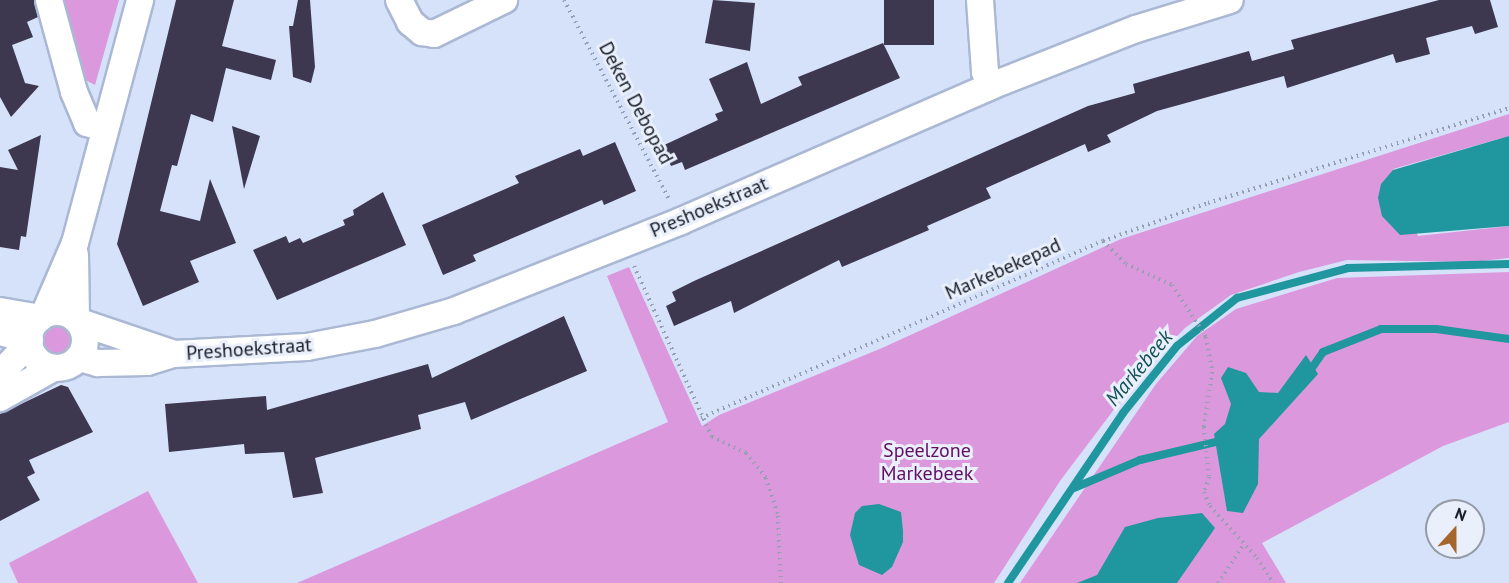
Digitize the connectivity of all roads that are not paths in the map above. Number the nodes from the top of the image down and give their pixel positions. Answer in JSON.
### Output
{"nodes":[{"id":1,"x":49,"y":0,"type":"edge"},
{"id":2,"x":140,"y":0,"type":"edge"},
{"id":3,"x":399,"y":0,"type":"edge"},
{"id":4,"x":504,"y":0,"type":"edge"},
{"id":5,"x":980,"y":0,"type":"edge"},
{"id":6,"x":1230,"y":0,"type":"edge"},
{"id":7,"x":991,"y":86,"type":"junction"},
{"id":8,"x":104,"y":128,"type":"junction"},
{"id":9,"x":75,"y":243,"type":"junction"},
{"id":10,"x":0,"y":311,"type":"edge"},
{"id":11,"x":78,"y":320,"type":"junction"},
{"id":12,"x":36,"y":329,"type":"junction"},
{"id":13,"x":0,"y":332,"type":"edge"},
{"id":14,"x":174,"y":354,"type":"junction"},
{"id":15,"x":80,"y":358,"type":"junction"},
{"id":16,"x":53,"y":368,"type":"junction"},
{"id":17,"x":0,"y":374,"type":"edge"},
{"id":18,"x":0,"y":398,"type":"edge"}],
"edges":[{"from":1,"to":8,"type":"street"},
{"from":2,"to":8,"type":"street"},
{"from":3,"to":4,"type":"street"},
{"from":5,"to":7,"type":"street"},
{"from":6,"to":7,"type":"street","name":"Preshoekstraat"},
{"from":7,"to":14,"type":"street","name":"Preshoekstraat"},
{"from":8,"to":9,"type":"street"},
{"from":9,"to":11,"type":"street"},
{"from":9,"to":12,"type":"street"},
{"from":10,"to":12,"type":"street"},
{"from":11,"to":12,"type":"street"},
{"from":11,"to":14,"type":"street","name":"Preshoekstraat"},
{"from":11,"to":15,"type":"street"},
{"from":12,"to":13,"type":"street"},
{"from":12,"to":16,"type":"street"},
{"from":12,"to":17,"type":"street"},
{"from":14,"to":15,"type":"street","name":"Preshoekstraat"},
{"from":15,"to":16,"type":"street"},
{"from":16,"to":18,"type":"street"}]}
